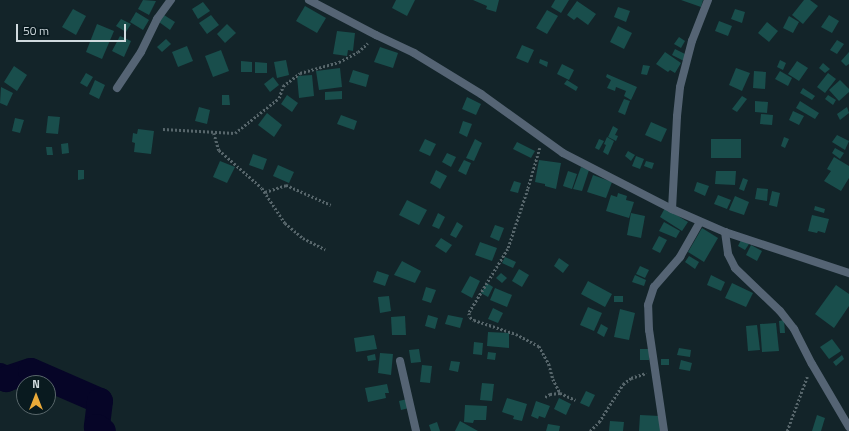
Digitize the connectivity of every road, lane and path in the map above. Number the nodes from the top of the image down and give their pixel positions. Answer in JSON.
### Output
{"nodes":[{"id":1,"x":172,"y":0,"type":"edge"},
{"id":2,"x":309,"y":0,"type":"edge"},
{"id":3,"x":708,"y":0,"type":"edge"},
{"id":4,"x":376,"y":35,"type":"junction"},
{"id":5,"x":117,"y":88,"type":"dead end"},
{"id":6,"x":163,"y":129,"type":"dead end"},
{"id":7,"x":214,"y":133,"type":"junction"},
{"id":8,"x":543,"y":138,"type":"junction"},
{"id":9,"x":265,"y":192,"type":"junction"},
{"id":10,"x":331,"y":205,"type":"dead end"},
{"id":11,"x":672,"y":209,"type":"junction"},
{"id":12,"x":700,"y":222,"type":"junction"},
{"id":13,"x":725,"y":232,"type":"junction"},
{"id":14,"x":325,"y":249,"type":"dead end"},
{"id":15,"x":849,"y":273,"type":"edge"},
{"id":16,"x":400,"y":361,"type":"dead end"},
{"id":17,"x":812,"y":364,"type":"junction"},
{"id":18,"x":655,"y":369,"type":"junction"},
{"id":19,"x":560,"y":393,"type":"junction"},
{"id":20,"x":545,"y":397,"type":"dead end"},
{"id":21,"x":576,"y":400,"type":"dead end"},
{"id":22,"x":849,"y":427,"type":"edge"},
{"id":23,"x":416,"y":431,"type":"edge"},
{"id":24,"x":590,"y":431,"type":"edge"},
{"id":25,"x":664,"y":431,"type":"edge"},
{"id":26,"x":787,"y":431,"type":"edge"}],
"edges":[{"from":1,"to":5,"type":"street"},
{"from":2,"to":4,"type":"street"},
{"from":3,"to":11,"type":"street"},
{"from":4,"to":7,"type":"path"},
{"from":4,"to":8,"type":"street"},
{"from":6,"to":7,"type":"path"},
{"from":7,"to":9,"type":"path"},
{"from":8,"to":11,"type":"street"},
{"from":8,"to":19,"type":"path"},
{"from":9,"to":10,"type":"path"},
{"from":9,"to":14,"type":"path"},
{"from":11,"to":12,"type":"street"},
{"from":12,"to":13,"type":"street"},
{"from":12,"to":18,"type":"street"},
{"from":13,"to":15,"type":"street"},
{"from":13,"to":17,"type":"street"},
{"from":16,"to":23,"type":"street"},
{"from":17,"to":22,"type":"street"},
{"from":17,"to":26,"type":"path"},
{"from":18,"to":24,"type":"path"},
{"from":18,"to":25,"type":"street"},
{"from":19,"to":20,"type":"path"},
{"from":19,"to":21,"type":"path"}]}
